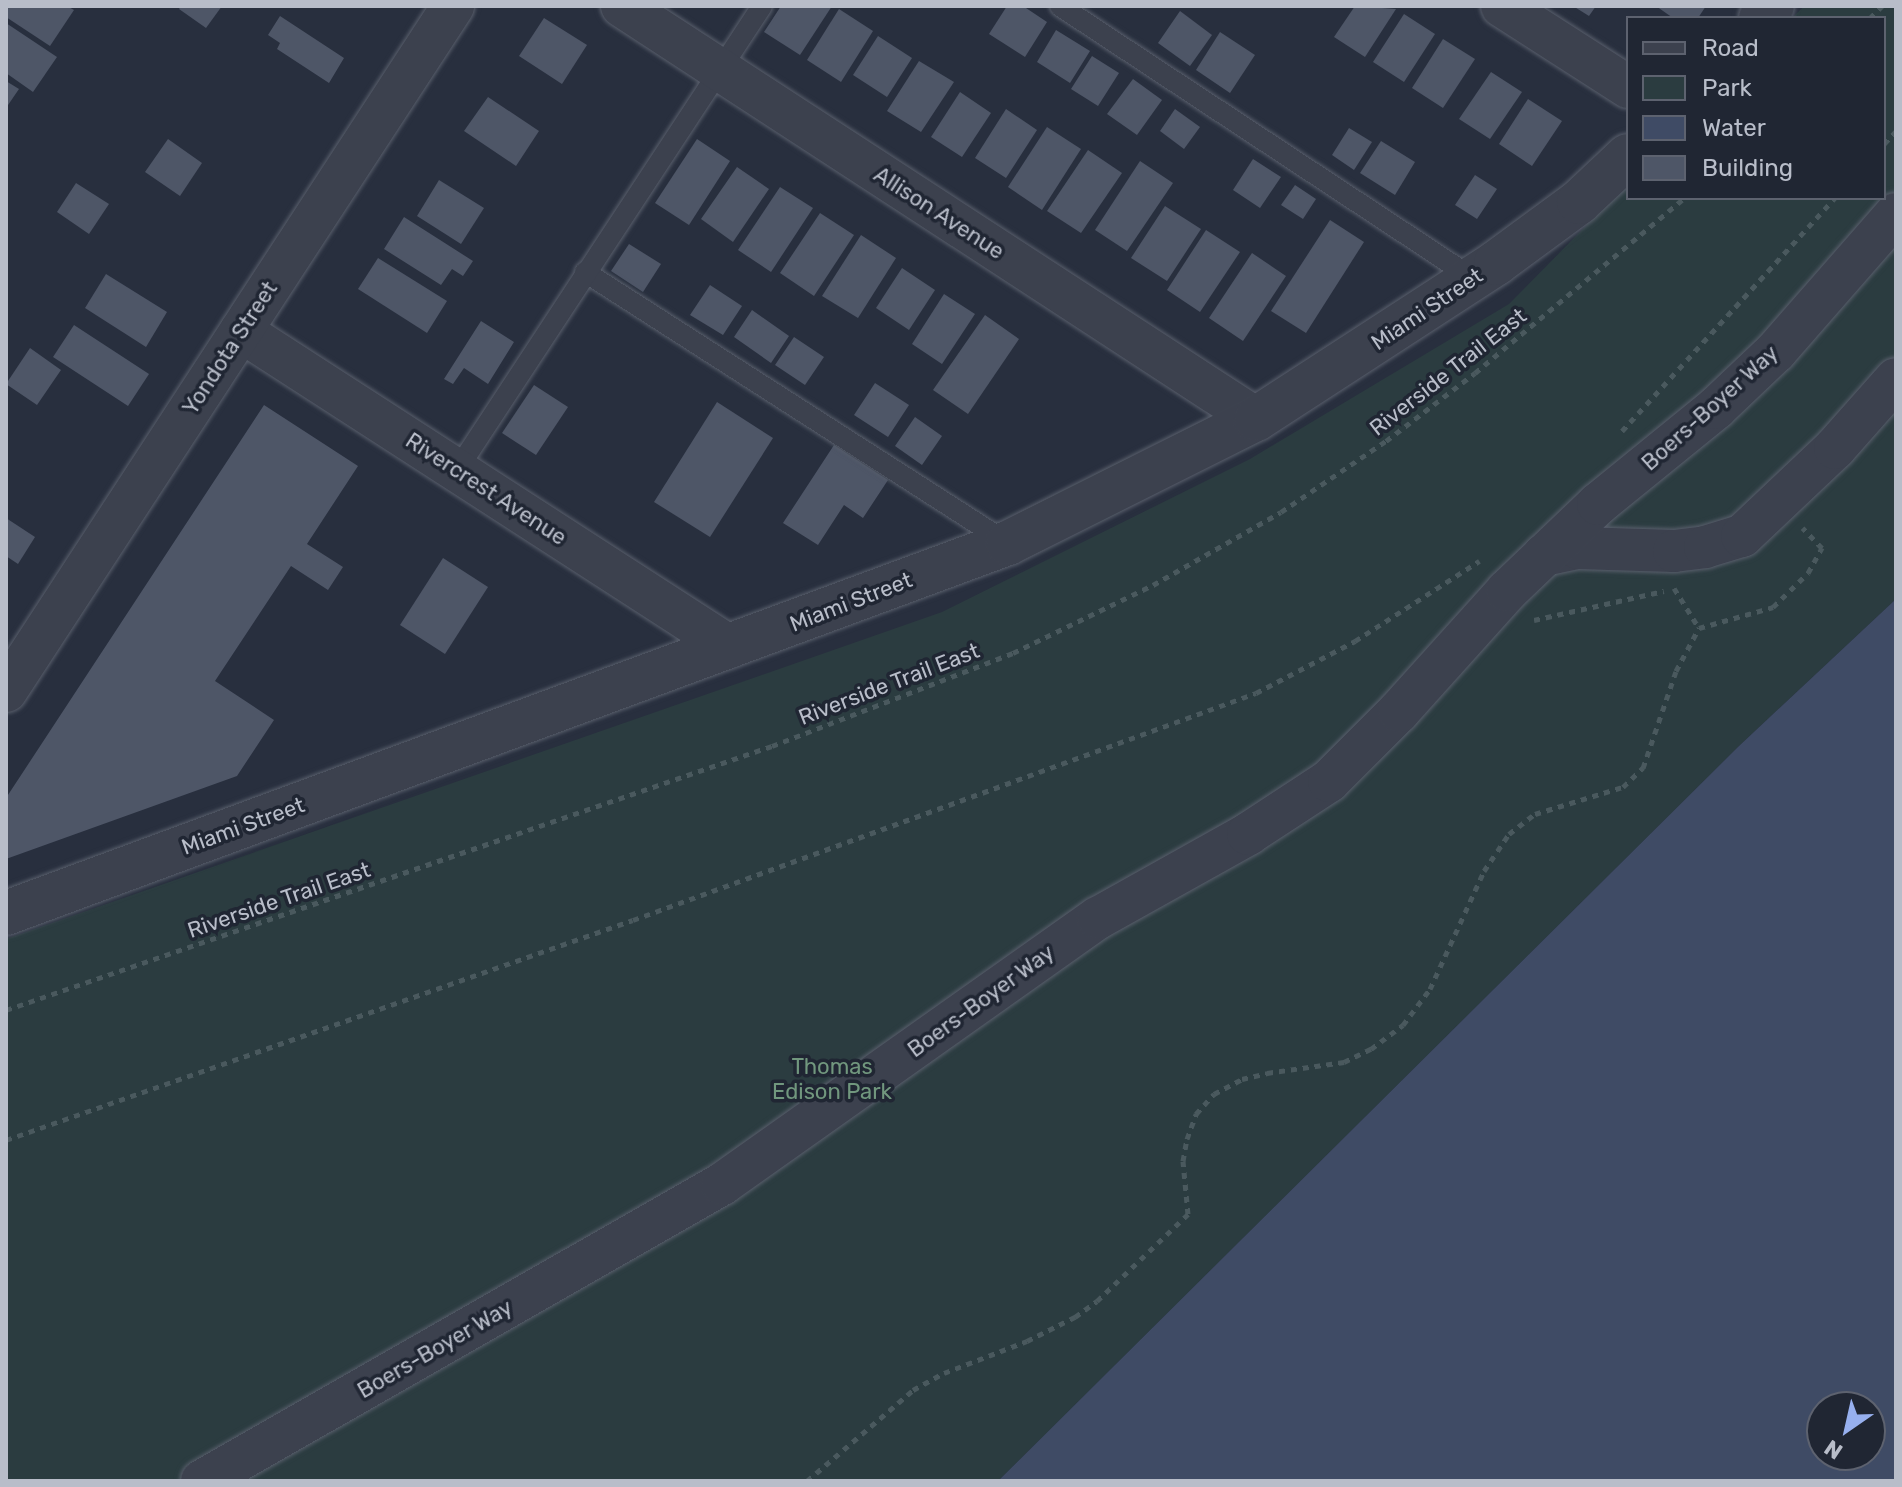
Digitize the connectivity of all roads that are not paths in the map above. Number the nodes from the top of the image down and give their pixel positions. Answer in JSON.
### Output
{"nodes":[{"id":1,"x":453,"y":6,"type":"edge"},
{"id":2,"x":622,"y":6,"type":"edge"},
{"id":3,"x":762,"y":6,"type":"edge"},
{"id":4,"x":1060,"y":6,"type":"edge"},
{"id":5,"x":1504,"y":6,"type":"edge"},
{"id":6,"x":720,"y":70,"type":"junction"},
{"id":7,"x":1626,"y":86,"type":"edge"},
{"id":8,"x":1626,"y":158,"type":"edge"},
{"id":9,"x":1896,"y":214,"type":"edge"},
{"id":10,"x":585,"y":272,"type":"junction"},
{"id":11,"x":1473,"y":278,"type":"junction"},
{"id":12,"x":241,"y":331,"type":"junction"},
{"id":13,"x":1896,"y":379,"type":"edge"},
{"id":14,"x":1256,"y":419,"type":"junction"},
{"id":15,"x":457,"y":470,"type":"junction"},
{"id":16,"x":1008,"y":543,"type":"junction"},
{"id":17,"x":1544,"y":555,"type":"junction"},
{"id":18,"x":730,"y":647,"type":"junction"},
{"id":19,"x":6,"y":691,"type":"edge"},
{"id":20,"x":6,"y":913,"type":"edge"},
{"id":21,"x":202,"y":1481,"type":"edge"}],
"edges":[{"from":1,"to":12,"type":"street","name":"Yondota Street"},
{"from":2,"to":6,"type":"street","name":"Allison Avenue"},
{"from":3,"to":6,"type":"lane"},
{"from":4,"to":11,"type":"lane"},
{"from":5,"to":7,"type":"street"},
{"from":6,"to":10,"type":"lane"},
{"from":6,"to":14,"type":"street","name":"Allison Avenue"},
{"from":8,"to":11,"type":"street","name":"Miami Street"},
{"from":9,"to":17,"type":"street","name":"Boers-Boyer Way"},
{"from":10,"to":15,"type":"lane"},
{"from":10,"to":16,"type":"lane"},
{"from":11,"to":14,"type":"street","name":"Miami Street"},
{"from":12,"to":15,"type":"street","name":"Rivercrest Avenue"},
{"from":12,"to":19,"type":"street","name":"Yondota Street"},
{"from":13,"to":17,"type":"street"},
{"from":14,"to":16,"type":"street","name":"Miami Street"},
{"from":15,"to":18,"type":"street","name":"Rivercrest Avenue"},
{"from":16,"to":18,"type":"street","name":"Miami Street"},
{"from":17,"to":21,"type":"street","name":"Boers-Boyer Way"},
{"from":18,"to":20,"type":"street","name":"Miami Street"}]}
